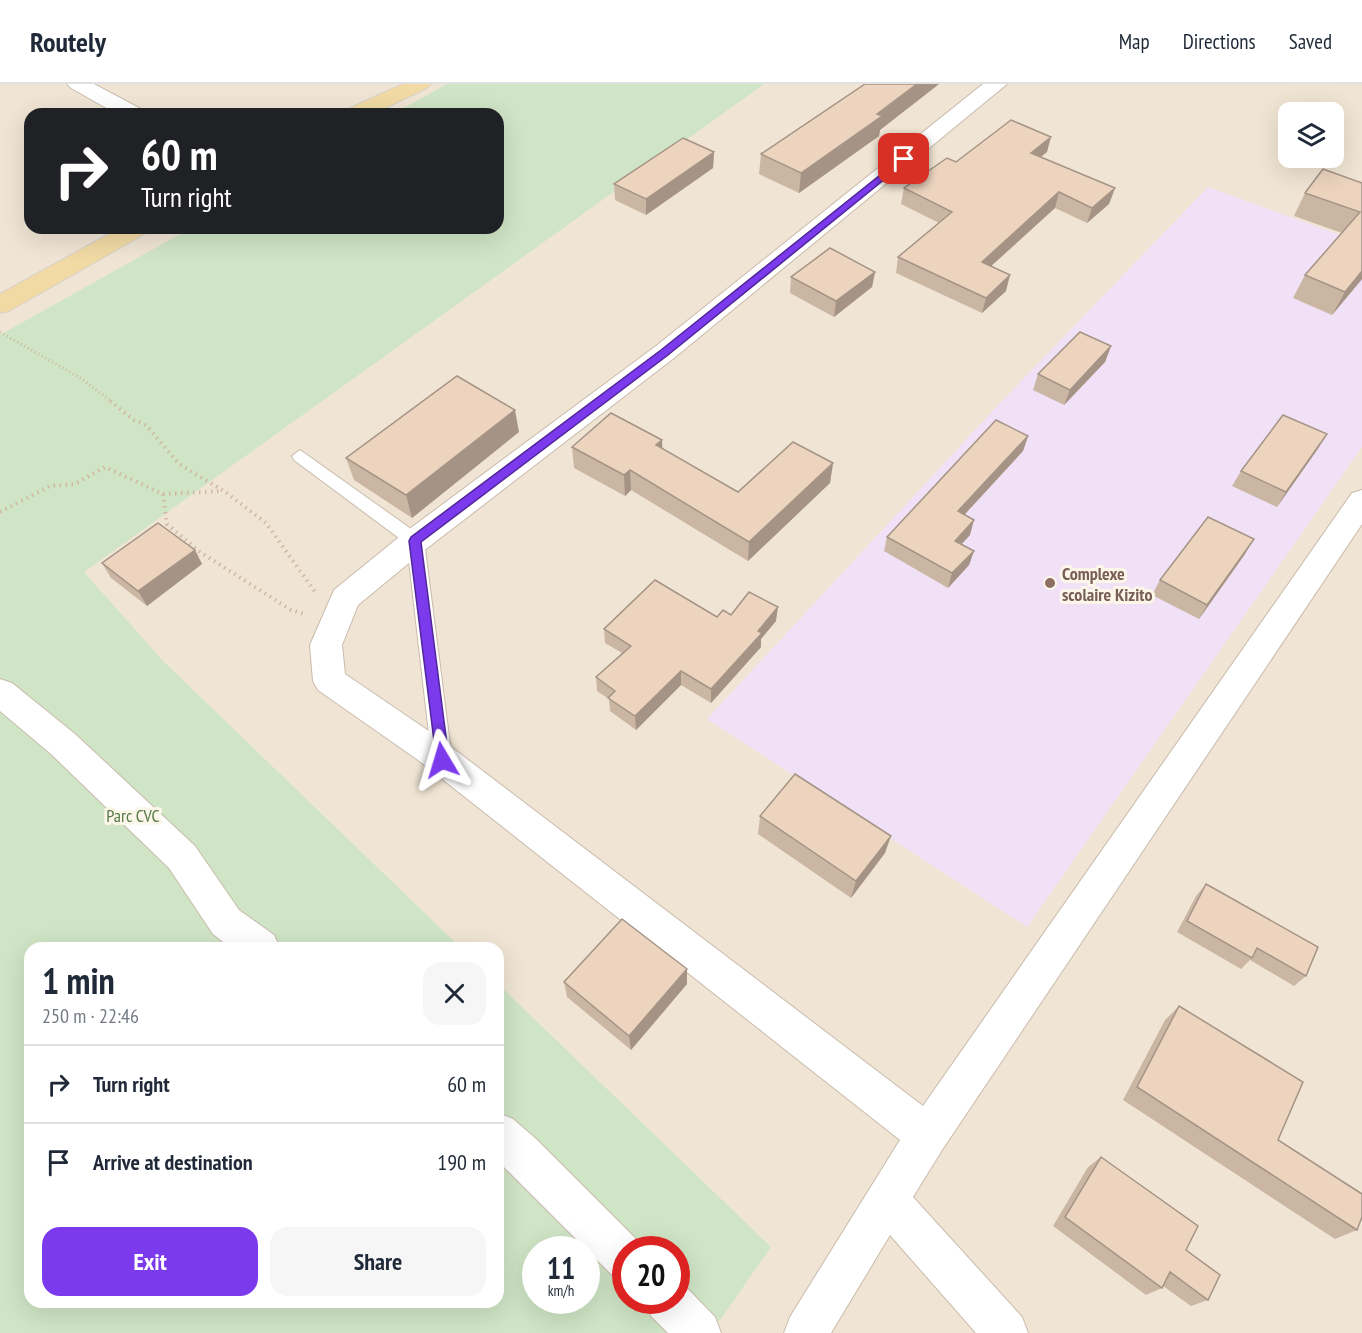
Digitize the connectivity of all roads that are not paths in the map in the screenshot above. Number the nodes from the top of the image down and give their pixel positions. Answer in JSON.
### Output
{"nodes":[{"id":1,"x":78,"y":84,"type":"edge"},
{"id":2,"x":420,"y":84,"type":"edge"},
{"id":3,"x":996,"y":84,"type":"edge"},
{"id":4,"x":122,"y":108,"type":"edge"},
{"id":5,"x":369,"y":108,"type":"edge"},
{"id":6,"x":127,"y":234,"type":"edge"},
{"id":7,"x":0,"y":305,"type":"edge"},
{"id":8,"x":300,"y":456,"type":"dead end"},
{"id":9,"x":1362,"y":501,"type":"edge"},
{"id":10,"x":415,"y":541,"type":"junction"},
{"id":11,"x":0,"y":692,"type":"edge"},
{"id":12,"x":442,"y":760,"type":"junction"},
{"id":13,"x":253,"y":942,"type":"edge"},
{"id":14,"x":927,"y":1135,"type":"junction"},
{"id":15,"x":504,"y":1139,"type":"edge"},
{"id":16,"x":887,"y":1200,"type":"junction"},
{"id":17,"x":612,"y":1245,"type":"edge"},
{"id":18,"x":681,"y":1314,"type":"edge"},
{"id":19,"x":699,"y":1333,"type":"edge"},
{"id":20,"x":806,"y":1333,"type":"edge"},
{"id":21,"x":1006,"y":1333,"type":"edge"}],
"edges":[{"from":1,"to":4,"type":"street"},
{"from":2,"to":5,"type":"main road"},
{"from":3,"to":10,"type":"street"},
{"from":6,"to":7,"type":"main road"},
{"from":8,"to":10,"type":"lane"},
{"from":9,"to":14,"type":"street"},
{"from":10,"to":12,"type":"lane"},
{"from":10,"to":12,"type":"street"},
{"from":11,"to":13,"type":"street"},
{"from":12,"to":14,"type":"street"},
{"from":14,"to":16,"type":"street"},
{"from":15,"to":17,"type":"street"},
{"from":16,"to":20,"type":"street"},
{"from":16,"to":21,"type":"street"},
{"from":18,"to":19,"type":"street"}]}
